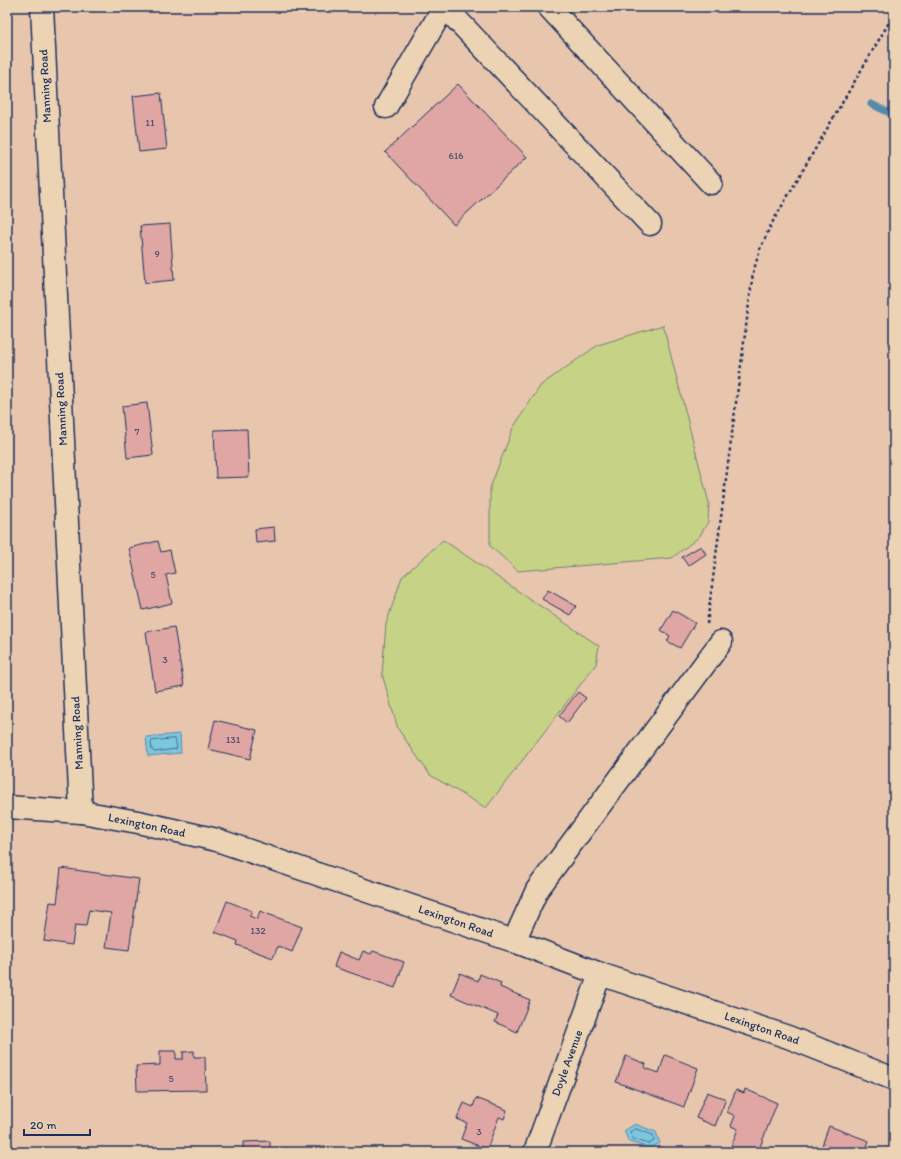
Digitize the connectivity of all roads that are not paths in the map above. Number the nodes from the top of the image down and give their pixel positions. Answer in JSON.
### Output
{"nodes":[{"id":1,"x":42,"y":7,"type":"edge"},
{"id":2,"x":444,"y":7,"type":"edge"},
{"id":3,"x":549,"y":7,"type":"edge"},
{"id":4,"x":386,"y":107,"type":"dead end"},
{"id":5,"x":711,"y":183,"type":"dead end"},
{"id":6,"x":650,"y":224,"type":"dead end"},
{"id":7,"x":721,"y":642,"type":"road end"},
{"id":8,"x":7,"y":808,"type":"edge"},
{"id":9,"x":81,"y":812,"type":"junction"},
{"id":10,"x":514,"y":941,"type":"junction"},
{"id":11,"x":600,"y":974,"type":"junction"},
{"id":12,"x":894,"y":1078,"type":"edge"},
{"id":13,"x":535,"y":1152,"type":"edge"}],
"edges":[{"from":1,"to":9,"type":"street","name":"Manning Road"},
{"from":2,"to":4,"type":"street"},
{"from":2,"to":6,"type":"street"},
{"from":3,"to":5,"type":"street"},
{"from":7,"to":10,"type":"street"},
{"from":8,"to":9,"type":"street","name":"Lexington Road"},
{"from":9,"to":10,"type":"street","name":"Lexington Road"},
{"from":10,"to":11,"type":"street","name":"Lexington Road"},
{"from":11,"to":12,"type":"street","name":"Lexington Road"},
{"from":11,"to":13,"type":"street","name":"Doyle Avenue"}]}
